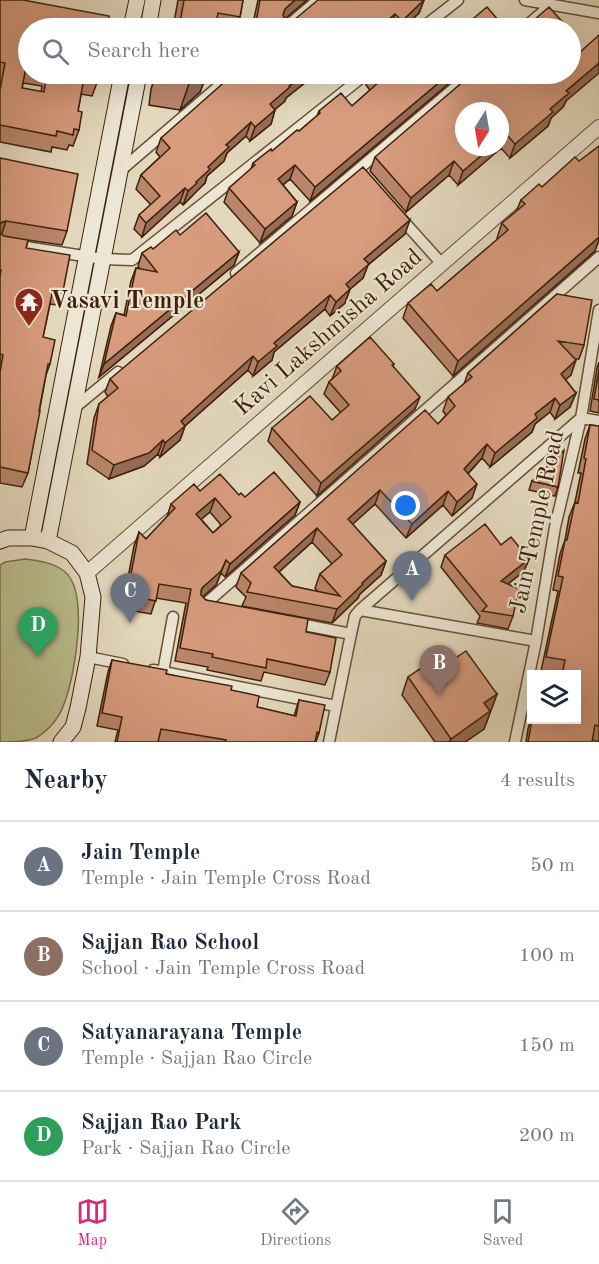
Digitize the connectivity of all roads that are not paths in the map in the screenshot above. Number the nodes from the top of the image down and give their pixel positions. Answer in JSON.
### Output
{"nodes":[{"id":1,"x":137,"y":0,"type":"edge"},
{"id":2,"x":153,"y":0,"type":"edge"},
{"id":3,"x":318,"y":0,"type":"edge"},
{"id":4,"x":458,"y":0,"type":"edge"},
{"id":5,"x":525,"y":0,"type":"edge"},
{"id":6,"x":551,"y":5,"type":"junction"},
{"id":7,"x":599,"y":13,"type":"edge"},
{"id":8,"x":133,"y":18,"type":"edge"},
{"id":9,"x":150,"y":18,"type":"edge"},
{"id":10,"x":297,"y":18,"type":"edge"},
{"id":11,"x":435,"y":18,"type":"edge"},
{"id":12,"x":536,"y":18,"type":"edge"},
{"id":13,"x":120,"y":84,"type":"edge"},
{"id":14,"x":136,"y":84,"type":"edge"},
{"id":15,"x":221,"y":84,"type":"edge"},
{"id":16,"x":353,"y":84,"type":"edge"},
{"id":17,"x":460,"y":84,"type":"edge"},
{"id":18,"x":599,"y":127,"type":"edge"},
{"id":19,"x":120,"y":171,"type":"junction"},
{"id":20,"x":389,"y":204,"type":"edge"},
{"id":21,"x":0,"y":243,"type":"edge"},
{"id":22,"x":87,"y":256,"type":"junction"},
{"id":23,"x":599,"y":257,"type":"edge"},
{"id":24,"x":103,"y":259,"type":"junction"},
{"id":25,"x":442,"y":264,"type":"junction"},
{"id":26,"x":224,"y":284,"type":"edge"},
{"id":27,"x":599,"y":310,"type":"edge"},
{"id":28,"x":124,"y":367,"type":"edge"},
{"id":29,"x":58,"y":406,"type":"junction"},
{"id":30,"x":74,"y":409,"type":"junction"},
{"id":31,"x":581,"y":418,"type":"junction"},
{"id":32,"x":599,"y":421,"type":"edge"},
{"id":33,"x":32,"y":538,"type":"junction"},
{"id":34,"x":0,"y":541,"type":"edge"},
{"id":35,"x":48,"y":541,"type":"junction"},
{"id":36,"x":87,"y":573,"type":"junction"},
{"id":37,"x":214,"y":608,"type":"edge"},
{"id":38,"x":360,"y":610,"type":"junction"},
{"id":39,"x":173,"y":617,"type":"dead end"},
{"id":40,"x":282,"y":621,"type":"edge"},
{"id":41,"x":351,"y":634,"type":"junction"},
{"id":42,"x":536,"y":641,"type":"junction"},
{"id":43,"x":88,"y":657,"type":"junction"},
{"id":44,"x":163,"y":672,"type":"junction"},
{"id":45,"x":336,"y":706,"type":"junction"},
{"id":46,"x":61,"y":742,"type":"edge"},
{"id":47,"x":328,"y":742,"type":"edge"},
{"id":48,"x":515,"y":742,"type":"edge"}],
"edges":[{"from":1,"to":8,"type":"main road"},
{"from":2,"to":9,"type":"main road"},
{"from":3,"to":10,"type":"street"},
{"from":4,"to":11,"type":"street"},
{"from":5,"to":6,"type":"street"},
{"from":6,"to":7,"type":"street"},
{"from":6,"to":12,"type":"street"},
{"from":13,"to":22,"type":"main road"},
{"from":14,"to":19,"type":"main road"},
{"from":15,"to":19,"type":"street"},
{"from":16,"to":24,"type":"street"},
{"from":17,"to":26,"type":"street"},
{"from":18,"to":25,"type":"street","name":"Kavi Lakshmisha Road"},
{"from":19,"to":24,"type":"main road"},
{"from":20,"to":25,"type":"street"},
{"from":21,"to":22,"type":"street"},
{"from":22,"to":24,"type":"street"},
{"from":22,"to":29,"type":"main road"},
{"from":23,"to":37,"type":"street"},
{"from":24,"to":30,"type":"main road"},
{"from":25,"to":36,"type":"street","name":"Kavi Lakshmisha Road"},
{"from":27,"to":31,"type":"street","name":"Jain Temple Road"},
{"from":28,"to":30,"type":"street"},
{"from":29,"to":30,"type":"street"},
{"from":29,"to":33,"type":"main road"},
{"from":30,"to":35,"type":"main road"},
{"from":31,"to":32,"type":"street"},
{"from":31,"to":38,"type":"street"},
{"from":31,"to":42,"type":"street","name":"Jain Temple Road"},
{"from":33,"to":34,"type":"main road"},
{"from":33,"to":35,"type":"main road"},
{"from":35,"to":36,"type":"main road"},
{"from":36,"to":43,"type":"main road"},
{"from":38,"to":41,"type":"street"},
{"from":38,"to":42,"type":"street"},
{"from":39,"to":44,"type":"street"},
{"from":40,"to":41,"type":"street"},
{"from":41,"to":45,"type":"street"},
{"from":42,"to":48,"type":"street","name":"Jain Temple Road"},
{"from":43,"to":44,"type":"street"},
{"from":43,"to":46,"type":"main road"},
{"from":44,"to":45,"type":"street"},
{"from":45,"to":47,"type":"street"}]}
